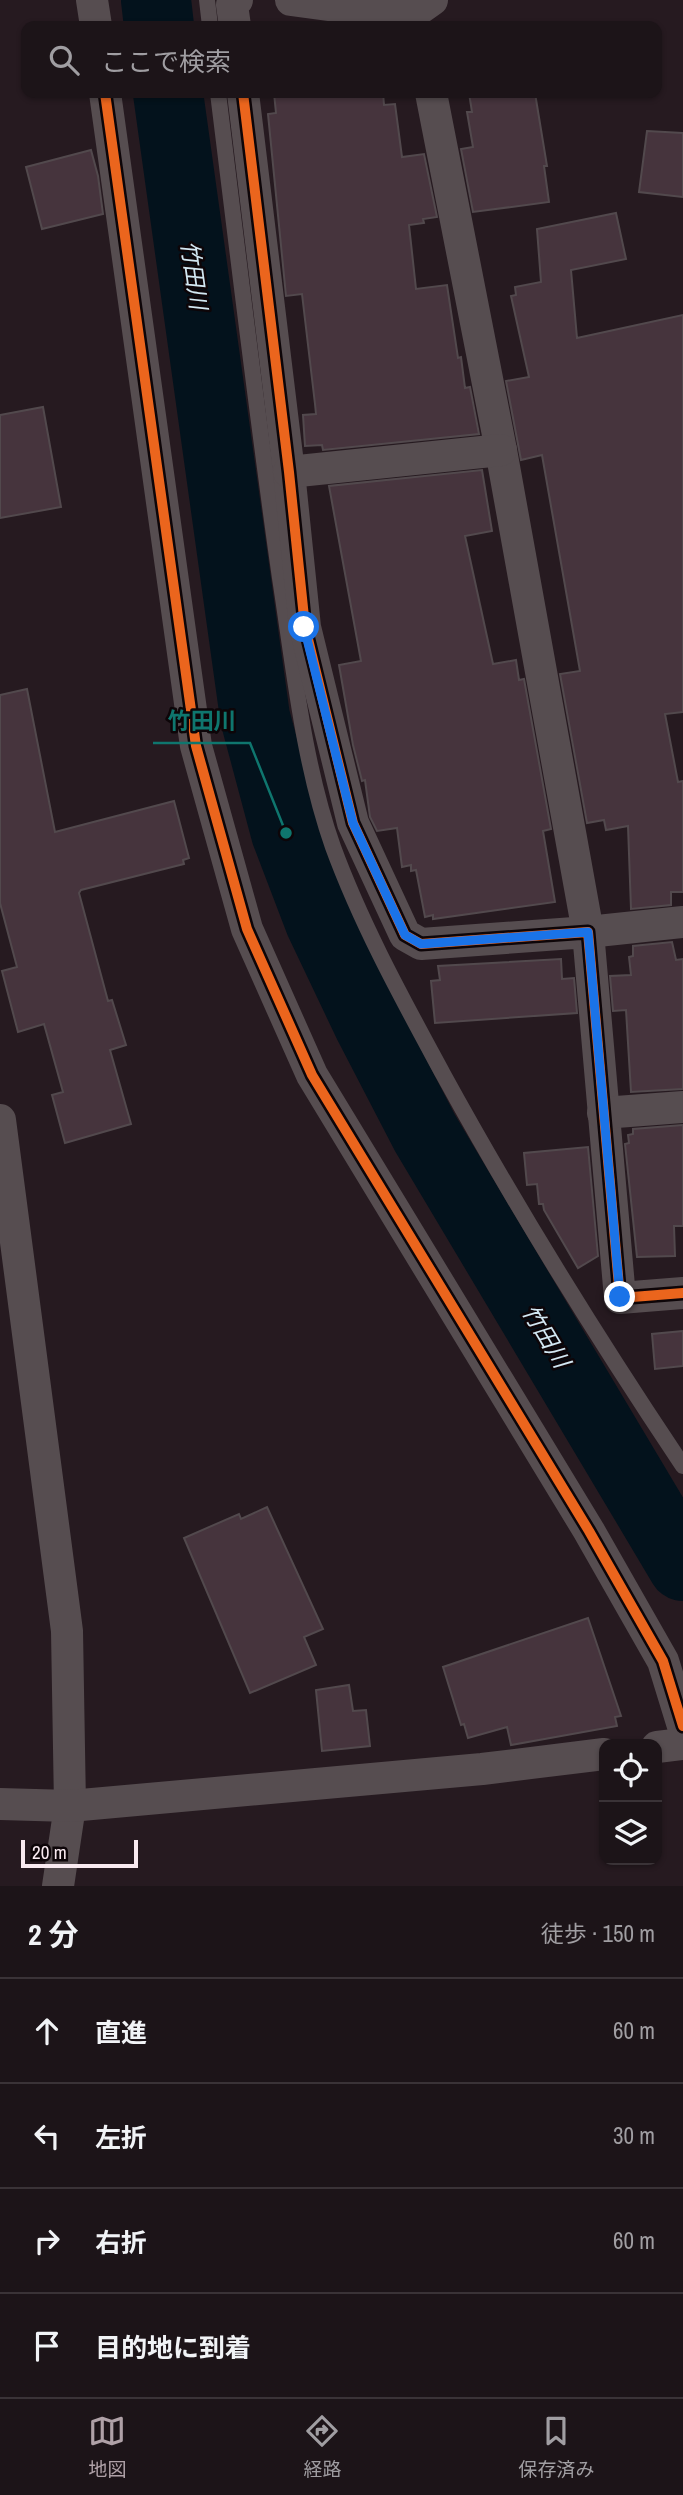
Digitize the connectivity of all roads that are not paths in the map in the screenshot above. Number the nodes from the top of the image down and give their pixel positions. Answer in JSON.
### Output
{"nodes":[{"id":1,"x":92,"y":0,"type":"edge"},
{"id":2,"x":207,"y":0,"type":"edge"},
{"id":3,"x":237,"y":0,"type":"edge"},
{"id":4,"x":291,"y":0,"type":"edge"},
{"id":5,"x":421,"y":13,"type":"edge"},
{"id":6,"x":95,"y":21,"type":"edge"},
{"id":7,"x":209,"y":21,"type":"edge"},
{"id":8,"x":234,"y":21,"type":"edge"},
{"id":9,"x":106,"y":98,"type":"edge"},
{"id":10,"x":219,"y":98,"type":"edge"},
{"id":11,"x":244,"y":98,"type":"edge"},
{"id":12,"x":431,"y":98,"type":"edge"},
{"id":13,"x":501,"y":450,"type":"junction"},
{"id":14,"x":289,"y":472,"type":"junction"},
{"id":15,"x":683,"y":922,"type":"edge"},
{"id":16,"x":588,"y":932,"type":"junction"},
{"id":17,"x":683,"y":1107,"type":"edge"},
{"id":18,"x":603,"y":1113,"type":"junction"},
{"id":19,"x":0,"y":1120,"type":"edge"},
{"id":20,"x":683,"y":1293,"type":"edge"},
{"id":21,"x":683,"y":1466,"type":"edge"},
{"id":22,"x":683,"y":1726,"type":"edge"},
{"id":23,"x":683,"y":1744,"type":"edge"},
{"id":24,"x":662,"y":1746,"type":"edge"},
{"id":25,"x":599,"y":1755,"type":"edge"},
{"id":26,"x":0,"y":1804,"type":"edge"},
{"id":27,"x":70,"y":1806,"type":"junction"},
{"id":28,"x":58,"y":1886,"type":"edge"}],
"edges":[{"from":1,"to":6,"type":"street"},
{"from":2,"to":7,"type":"lane"},
{"from":3,"to":8,"type":"street"},
{"from":4,"to":5,"type":"street"},
{"from":9,"to":22,"type":"street"},
{"from":10,"to":21,"type":"lane"},
{"from":11,"to":14,"type":"street"},
{"from":12,"to":13,"type":"street"},
{"from":13,"to":14,"type":"street"},
{"from":13,"to":16,"type":"street"},
{"from":14,"to":16,"type":"street"},
{"from":15,"to":16,"type":"street"},
{"from":16,"to":18,"type":"street"},
{"from":17,"to":18,"type":"street"},
{"from":18,"to":20,"type":"street"},
{"from":19,"to":27,"type":"street"},
{"from":23,"to":24,"type":"street"},
{"from":25,"to":27,"type":"street"},
{"from":26,"to":27,"type":"street"},
{"from":27,"to":28,"type":"street"}]}
